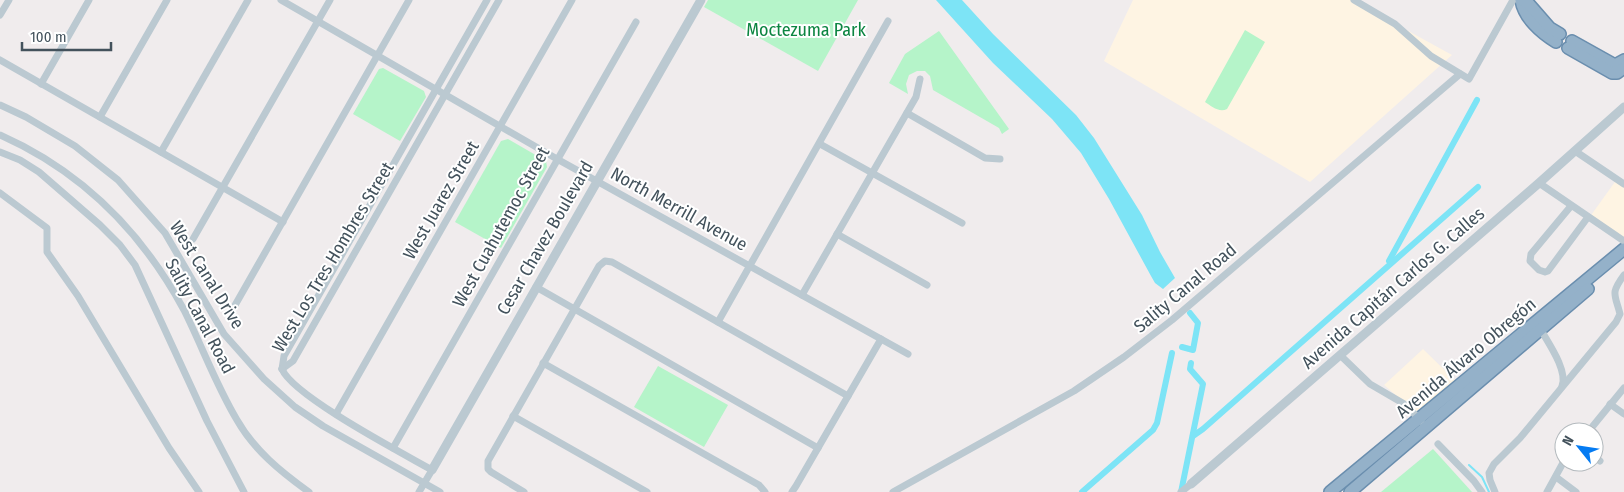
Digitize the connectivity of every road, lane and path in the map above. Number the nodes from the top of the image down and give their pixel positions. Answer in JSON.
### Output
{"nodes":[{"id":1,"x":9,"y":0,"type":"edge"},
{"id":2,"x":89,"y":0,"type":"edge"},
{"id":3,"x":167,"y":0,"type":"edge"},
{"id":4,"x":248,"y":0,"type":"edge"},
{"id":5,"x":281,"y":0,"type":"edge"},
{"id":6,"x":330,"y":0,"type":"edge"},
{"id":7,"x":409,"y":0,"type":"edge"},
{"id":8,"x":487,"y":0,"type":"edge"},
{"id":9,"x":499,"y":0,"type":"edge"},
{"id":10,"x":572,"y":0,"type":"edge"},
{"id":11,"x":701,"y":0,"type":"edge"},
{"id":12,"x":1354,"y":0,"type":"edge"},
{"id":13,"x":1513,"y":0,"type":"edge"},
{"id":14,"x":1521,"y":0,"type":"edge"},
{"id":15,"x":0,"y":15,"type":"edge"},
{"id":16,"x":318,"y":21,"type":"junction"},
{"id":17,"x":888,"y":21,"type":"dead end"},
{"id":18,"x":636,"y":22,"type":"dead end"},
{"id":19,"x":1558,"y":38,"type":"dead end"},
{"id":20,"x":1570,"y":45,"type":"junction"},
{"id":21,"x":377,"y":56,"type":"junction"},
{"id":22,"x":0,"y":60,"type":"edge"},
{"id":23,"x":1624,"y":60,"type":"edge"},
{"id":24,"x":1624,"y":64,"type":"edge"},
{"id":25,"x":1624,"y":68,"type":"edge"},
{"id":26,"x":1460,"y":74,"type":"junction"},
{"id":27,"x":920,"y":79,"type":"dead end"},
{"id":28,"x":41,"y":84,"type":"junction"},
{"id":29,"x":436,"y":89,"type":"junction"},
{"id":30,"x":446,"y":94,"type":"junction"},
{"id":31,"x":0,"y":105,"type":"edge"},
{"id":32,"x":1624,"y":108,"type":"edge"},
{"id":33,"x":907,"y":113,"type":"junction"},
{"id":34,"x":100,"y":117,"type":"junction"},
{"id":35,"x":501,"y":126,"type":"junction"},
{"id":36,"x":0,"y":135,"type":"edge"},
{"id":37,"x":820,"y":144,"type":"junction"},
{"id":38,"x":1575,"y":151,"type":"junction"},
{"id":39,"x":0,"y":152,"type":"edge"},
{"id":40,"x":161,"y":152,"type":"junction"},
{"id":41,"x":557,"y":158,"type":"junction"},
{"id":42,"x":1000,"y":159,"type":"dead end"},
{"id":43,"x":873,"y":173,"type":"junction"},
{"id":44,"x":597,"y":181,"type":"junction"},
{"id":45,"x":1539,"y":183,"type":"junction"},
{"id":46,"x":1624,"y":184,"type":"edge"},
{"id":47,"x":223,"y":187,"type":"junction"},
{"id":48,"x":0,"y":193,"type":"edge"},
{"id":49,"x":1571,"y":206,"type":"junction"},
{"id":50,"x":1588,"y":217,"type":"junction"},
{"id":51,"x":283,"y":222,"type":"junction"},
{"id":52,"x":962,"y":223,"type":"dead end"},
{"id":53,"x":837,"y":234,"type":"junction"},
{"id":54,"x":193,"y":239,"type":"dead end"},
{"id":55,"x":1624,"y":241,"type":"edge"},
{"id":56,"x":1624,"y":249,"type":"edge"},
{"id":57,"x":1624,"y":257,"type":"edge"},
{"id":58,"x":750,"y":266,"type":"junction"},
{"id":59,"x":1624,"y":276,"type":"edge"},
{"id":60,"x":927,"y":286,"type":"dead end"},
{"id":61,"x":536,"y":287,"type":"junction"},
{"id":62,"x":802,"y":295,"type":"junction"},
{"id":63,"x":234,"y":307,"type":"dead end"},
{"id":64,"x":574,"y":309,"type":"junction"},
{"id":65,"x":718,"y":322,"type":"junction"},
{"id":66,"x":1541,"y":330,"type":"junction"},
{"id":67,"x":881,"y":339,"type":"junction"},
{"id":68,"x":908,"y":354,"type":"dead end"},
{"id":69,"x":1340,"y":355,"type":"junction"},
{"id":70,"x":543,"y":363,"type":"junction"},
{"id":71,"x":282,"y":369,"type":"junction"},
{"id":72,"x":1624,"y":388,"type":"edge"},
{"id":73,"x":1560,"y":390,"type":"junction"},
{"id":74,"x":848,"y":396,"type":"junction"},
{"id":75,"x":1610,"y":404,"type":"junction"},
{"id":76,"x":336,"y":414,"type":"junction"},
{"id":77,"x":1624,"y":414,"type":"edge"},
{"id":78,"x":513,"y":416,"type":"junction"},
{"id":79,"x":1596,"y":422,"type":"edge"},
{"id":80,"x":1423,"y":423,"type":"junction"},
{"id":81,"x":1438,"y":444,"type":"dead end"},
{"id":82,"x":393,"y":448,"type":"junction"},
{"id":83,"x":818,"y":448,"type":"junction"},
{"id":84,"x":432,"y":470,"type":"junction"},
{"id":85,"x":1558,"y":472,"type":"edge"},
{"id":86,"x":1556,"y":477,"type":"junction"},
{"id":87,"x":424,"y":483,"type":"junction"},
{"id":88,"x":1191,"y":484,"type":"joint"},
{"id":89,"x":200,"y":492,"type":"edge"},
{"id":90,"x":244,"y":492,"type":"edge"},
{"id":91,"x":308,"y":492,"type":"edge"},
{"id":92,"x":419,"y":492,"type":"edge"},
{"id":93,"x":440,"y":492,"type":"edge"},
{"id":94,"x":524,"y":492,"type":"edge"},
{"id":95,"x":647,"y":492,"type":"edge"},
{"id":96,"x":765,"y":492,"type":"edge"},
{"id":97,"x":792,"y":492,"type":"edge"},
{"id":98,"x":894,"y":492,"type":"edge"},
{"id":99,"x":1182,"y":492,"type":"edge"},
{"id":100,"x":1330,"y":492,"type":"edge"},
{"id":101,"x":1350,"y":492,"type":"edge"},
{"id":102,"x":1482,"y":492,"type":"edge"},
{"id":103,"x":1495,"y":492,"type":"edge"},
{"id":104,"x":1547,"y":492,"type":"edge"},
{"id":105,"x":1576,"y":492,"type":"edge"}],
"edges":[{"from":1,"to":15,"type":"street"},
{"from":2,"to":28,"type":"street"},
{"from":3,"to":34,"type":"street"},
{"from":4,"to":40,"type":"street"},
{"from":5,"to":16,"type":"street","name":"North Merrill Avenue"},
{"from":6,"to":16,"type":"street"},
{"from":7,"to":21,"type":"street"},
{"from":8,"to":29,"type":"street","name":"West Los Tres Hombres Street"},
{"from":9,"to":30,"type":"street","name":"West Los Tres Hombres Street"},
{"from":10,"to":35,"type":"street","name":"West Juarez Street"},
{"from":11,"to":44,"type":"street","name":"Cesar Chavez Boulevard"},
{"from":12,"to":26,"type":"street"},
{"from":13,"to":26,"type":"street"},
{"from":14,"to":19,"type":"highway"},
{"from":16,"to":21,"type":"street","name":"North Merrill Avenue"},
{"from":16,"to":47,"type":"street"},
{"from":17,"to":37,"type":"street"},
{"from":18,"to":41,"type":"street","name":"West Cuahutemoc Street"},
{"from":20,"to":23,"type":"highway"},
{"from":20,"to":24,"type":"highway"},
{"from":20,"to":25,"type":"highway"},
{"from":21,"to":29,"type":"street","name":"North Merrill Avenue"},
{"from":21,"to":51,"type":"street"},
{"from":22,"to":28,"type":"street"},
{"from":26,"to":98,"type":"street","name":"Sality Canal Road"},
{"from":27,"to":33,"type":"street"},
{"from":28,"to":34,"type":"street"},
{"from":29,"to":30,"type":"street","name":"North Merrill Avenue"},
{"from":29,"to":71,"type":"street","name":"West Los Tres Hombres Street"},
{"from":30,"to":35,"type":"street","name":"North Merrill Avenue"},
{"from":30,"to":71,"type":"street","name":"West Los Tres Hombres Street"},
{"from":31,"to":87,"type":"street","name":"West Canal Drive"},
{"from":32,"to":38,"type":"street","name":"Avenida Capitán Carlos G. Calles"},
{"from":33,"to":42,"type":"street"},
{"from":33,"to":43,"type":"street"},
{"from":34,"to":40,"type":"street"},
{"from":35,"to":41,"type":"street","name":"North Merrill Avenue"},
{"from":35,"to":76,"type":"street","name":"West Juarez Street"},
{"from":36,"to":91,"type":"street","name":"Sality Canal Road"},
{"from":37,"to":43,"type":"street"},
{"from":37,"to":58,"type":"street"},
{"from":38,"to":45,"type":"street","name":"Avenida Capitán Carlos G. Calles"},
{"from":38,"to":46,"type":"street"},
{"from":39,"to":90,"type":"street"},
{"from":40,"to":47,"type":"street"},
{"from":41,"to":44,"type":"street","name":"North Merrill Avenue"},
{"from":41,"to":82,"type":"street","name":"West Cuahutemoc Street"},
{"from":43,"to":52,"type":"street"},
{"from":43,"to":53,"type":"street"},
{"from":44,"to":58,"type":"street","name":"North Merrill Avenue"},
{"from":44,"to":61,"type":"street","name":"Cesar Chavez Boulevard"},
{"from":45,"to":49,"type":"street"},
{"from":45,"to":69,"type":"street","name":"Avenida Capitán Carlos G. Calles"},
{"from":47,"to":51,"type":"street"},
{"from":47,"to":54,"type":"street"},
{"from":48,"to":89,"type":"street"},
{"from":49,"to":50,"type":"street"},
{"from":49,"to":50,"type":"street"},
{"from":50,"to":55,"type":"street"},
{"from":51,"to":63,"type":"street"},
{"from":53,"to":60,"type":"street"},
{"from":53,"to":62,"type":"street"},
{"from":56,"to":80,"type":"highway","name":"Avenida Álvaro Obregón"},
{"from":57,"to":66,"type":"highway","name":"Avenida Álvaro Obregón"},
{"from":58,"to":62,"type":"street","name":"North Merrill Avenue"},
{"from":58,"to":65,"type":"street"},
{"from":59,"to":73,"type":"street"},
{"from":61,"to":64,"type":"street"},
{"from":61,"to":84,"type":"street","name":"Cesar Chavez Boulevard"},
{"from":62,"to":67,"type":"street","name":"North Merrill Avenue"},
{"from":64,"to":65,"type":"street"},
{"from":64,"to":70,"type":"street"},
{"from":64,"to":83,"type":"street"},
{"from":65,"to":74,"type":"street"},
{"from":66,"to":73,"type":"street"},
{"from":66,"to":80,"type":"highway","name":"Avenida Álvaro Obregón"},
{"from":67,"to":68,"type":"street","name":"North Merrill Avenue"},
{"from":67,"to":74,"type":"street"},
{"from":69,"to":80,"type":"street"},
{"from":69,"to":88,"type":"street","name":"Avenida Capitán Carlos G. Calles"},
{"from":70,"to":78,"type":"street"},
{"from":70,"to":96,"type":"street"},
{"from":71,"to":76,"type":"street"},
{"from":72,"to":75,"type":"street"},
{"from":73,"to":103,"type":"street"},
{"from":74,"to":83,"type":"street"},
{"from":75,"to":77,"type":"street"},
{"from":75,"to":79,"type":"street"},
{"from":76,"to":82,"type":"street"},
{"from":78,"to":94,"type":"street"},
{"from":78,"to":95,"type":"street"},
{"from":80,"to":100,"type":"highway","name":"Avenida Álvaro Obregón"},
{"from":80,"to":101,"type":"highway","name":"Avenida Álvaro Obregón"},
{"from":81,"to":102,"type":"street"},
{"from":82,"to":84,"type":"street"},
{"from":83,"to":97,"type":"street"},
{"from":84,"to":87,"type":"street","name":"Cesar Chavez Boulevard"},
{"from":85,"to":86,"type":"street"},
{"from":86,"to":104,"type":"street"},
{"from":86,"to":105,"type":"street"},
{"from":87,"to":92,"type":"street","name":"Cesar Chavez Boulevard"},
{"from":87,"to":93,"type":"street","name":"West Canal Drive"},
{"from":88,"to":99,"type":"street","name":"Avenida Capitán Carlos G. Calles"}]}
